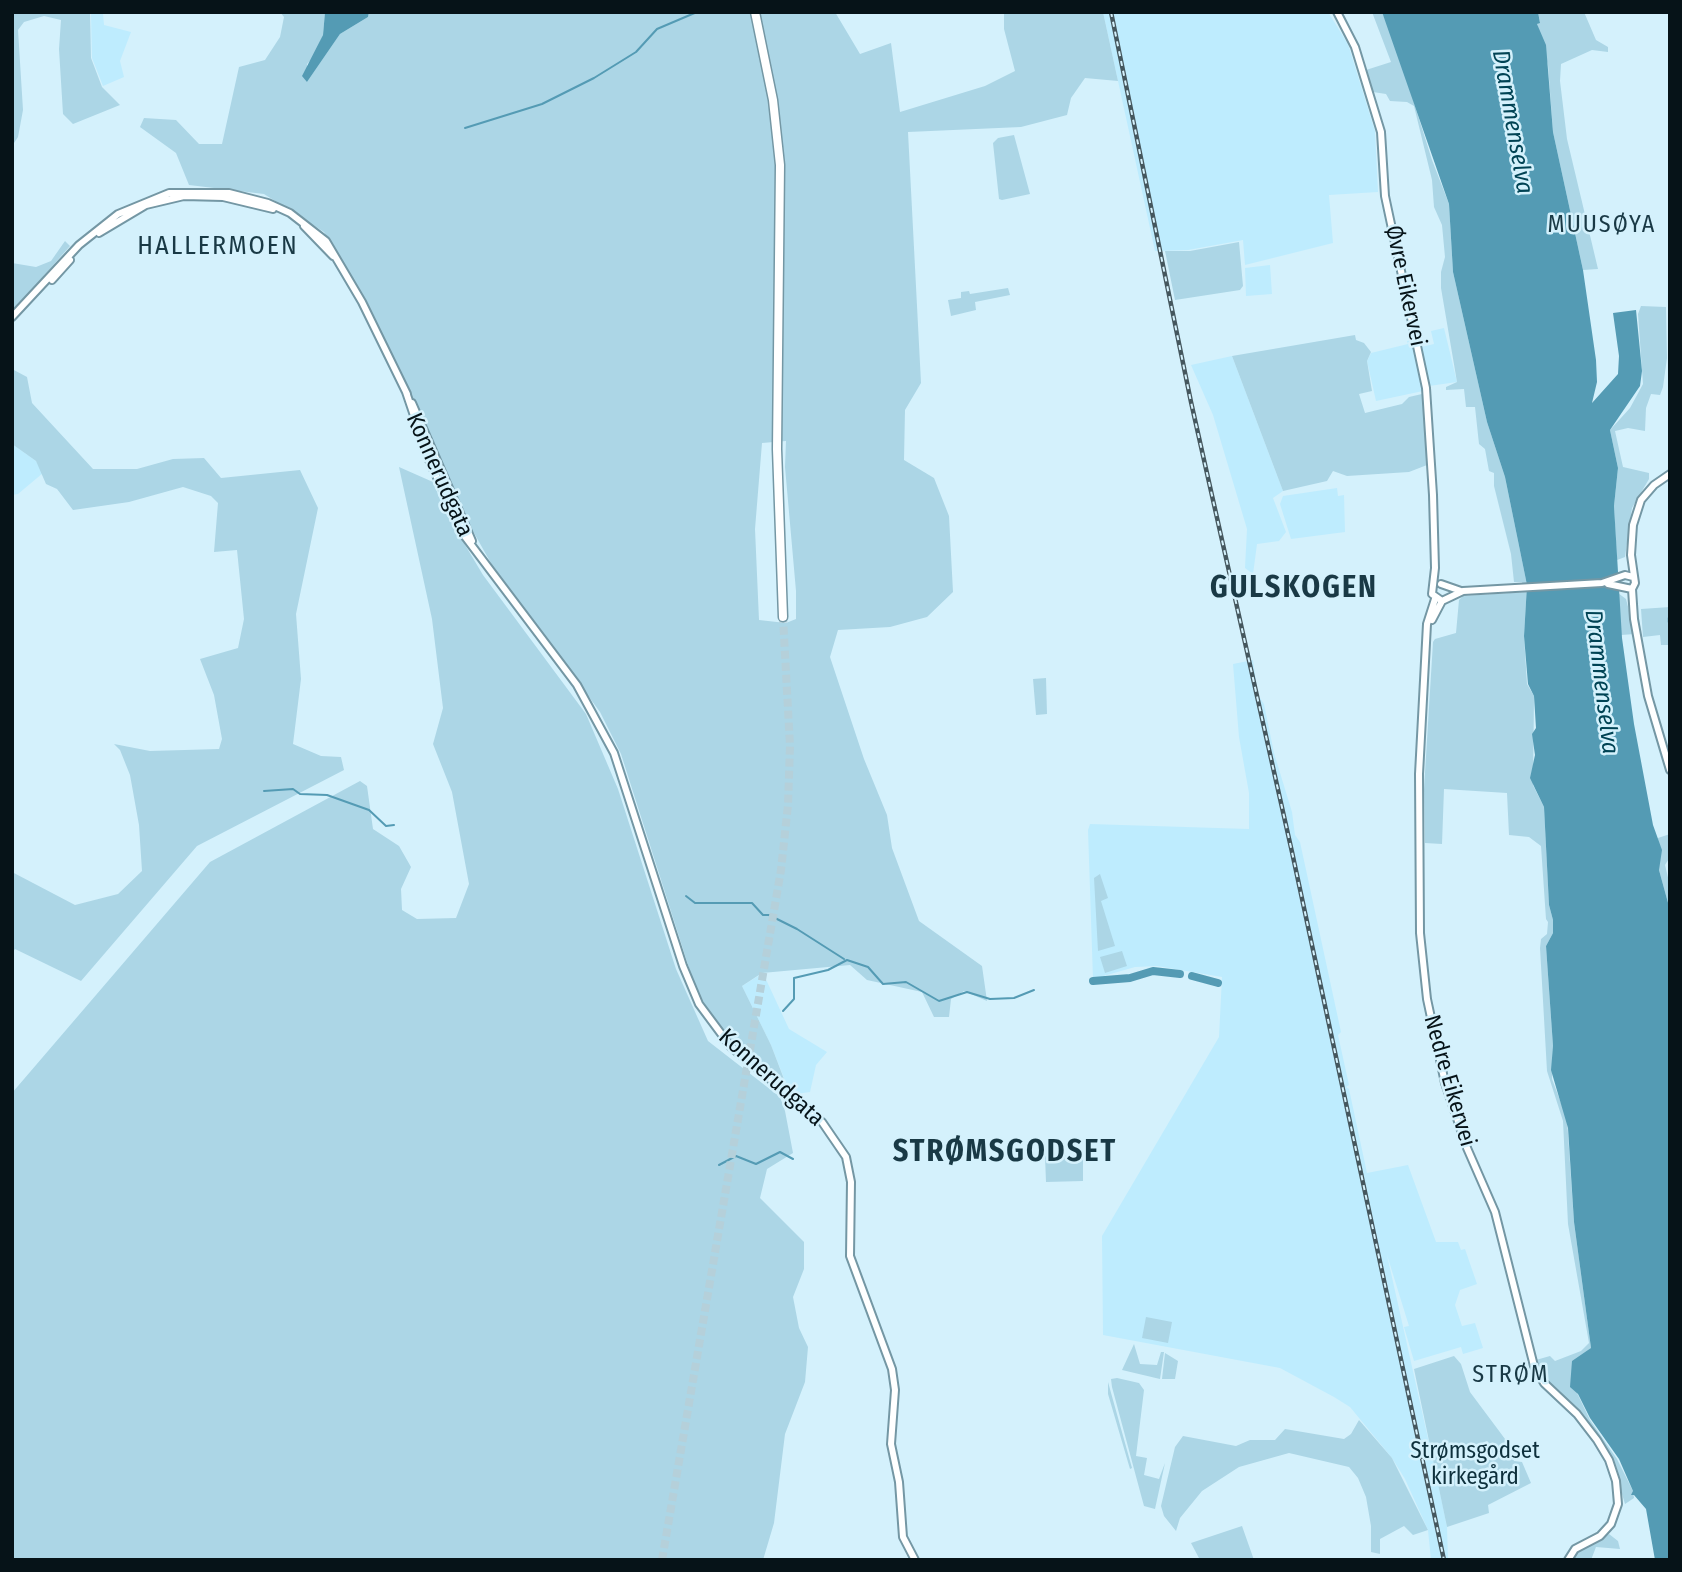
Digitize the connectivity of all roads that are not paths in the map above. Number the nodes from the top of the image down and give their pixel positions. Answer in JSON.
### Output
{"nodes":[{"id":1,"x":757,"y":12,"type":"edge"},
{"id":2,"x":1337,"y":12,"type":"edge"},
{"id":3,"x":339,"y":262,"type":"junction"},
{"id":4,"x":12,"y":317,"type":"edge"},
{"id":5,"x":12,"y":323,"type":"edge"},
{"id":6,"x":1670,"y":474,"type":"edge"},
{"id":7,"x":1630,"y":555,"type":"junction"},
{"id":8,"x":1633,"y":577,"type":"junction"},
{"id":9,"x":1621,"y":581,"type":"junction"},
{"id":10,"x":1443,"y":588,"type":"junction"},
{"id":11,"x":1632,"y":589,"type":"junction"},
{"id":12,"x":1438,"y":600,"type":"junction"},
{"id":13,"x":783,"y":617,"type":"tunnel mouth"},
{"id":14,"x":1670,"y":769,"type":"edge"},
{"id":15,"x":915,"y":1560,"type":"edge"},
{"id":16,"x":1568,"y":1560,"type":"edge"}],
"edges":[{"from":1,"to":13,"type":"highway"},
{"from":2,"to":10,"type":"main road","name":"Øvre Eikervei"},
{"from":3,"to":4,"type":"main road","name":"Konnerudgata"},
{"from":3,"to":5,"type":"main road","name":"Konnerudgata"},
{"from":3,"to":15,"type":"main road","name":"Konnerudgata"},
{"from":6,"to":7,"type":"main road"},
{"from":7,"to":8,"type":"main road"},
{"from":7,"to":9,"type":"main road"},
{"from":8,"to":9,"type":"main road"},
{"from":8,"to":11,"type":"main road"},
{"from":9,"to":10,"type":"main road"},
{"from":9,"to":11,"type":"main road"},
{"from":10,"to":12,"type":"main road"},
{"from":10,"to":12,"type":"main road"},
{"from":11,"to":14,"type":"main road"},
{"from":12,"to":16,"type":"main road","name":"Nedre Eikervei"}]}
